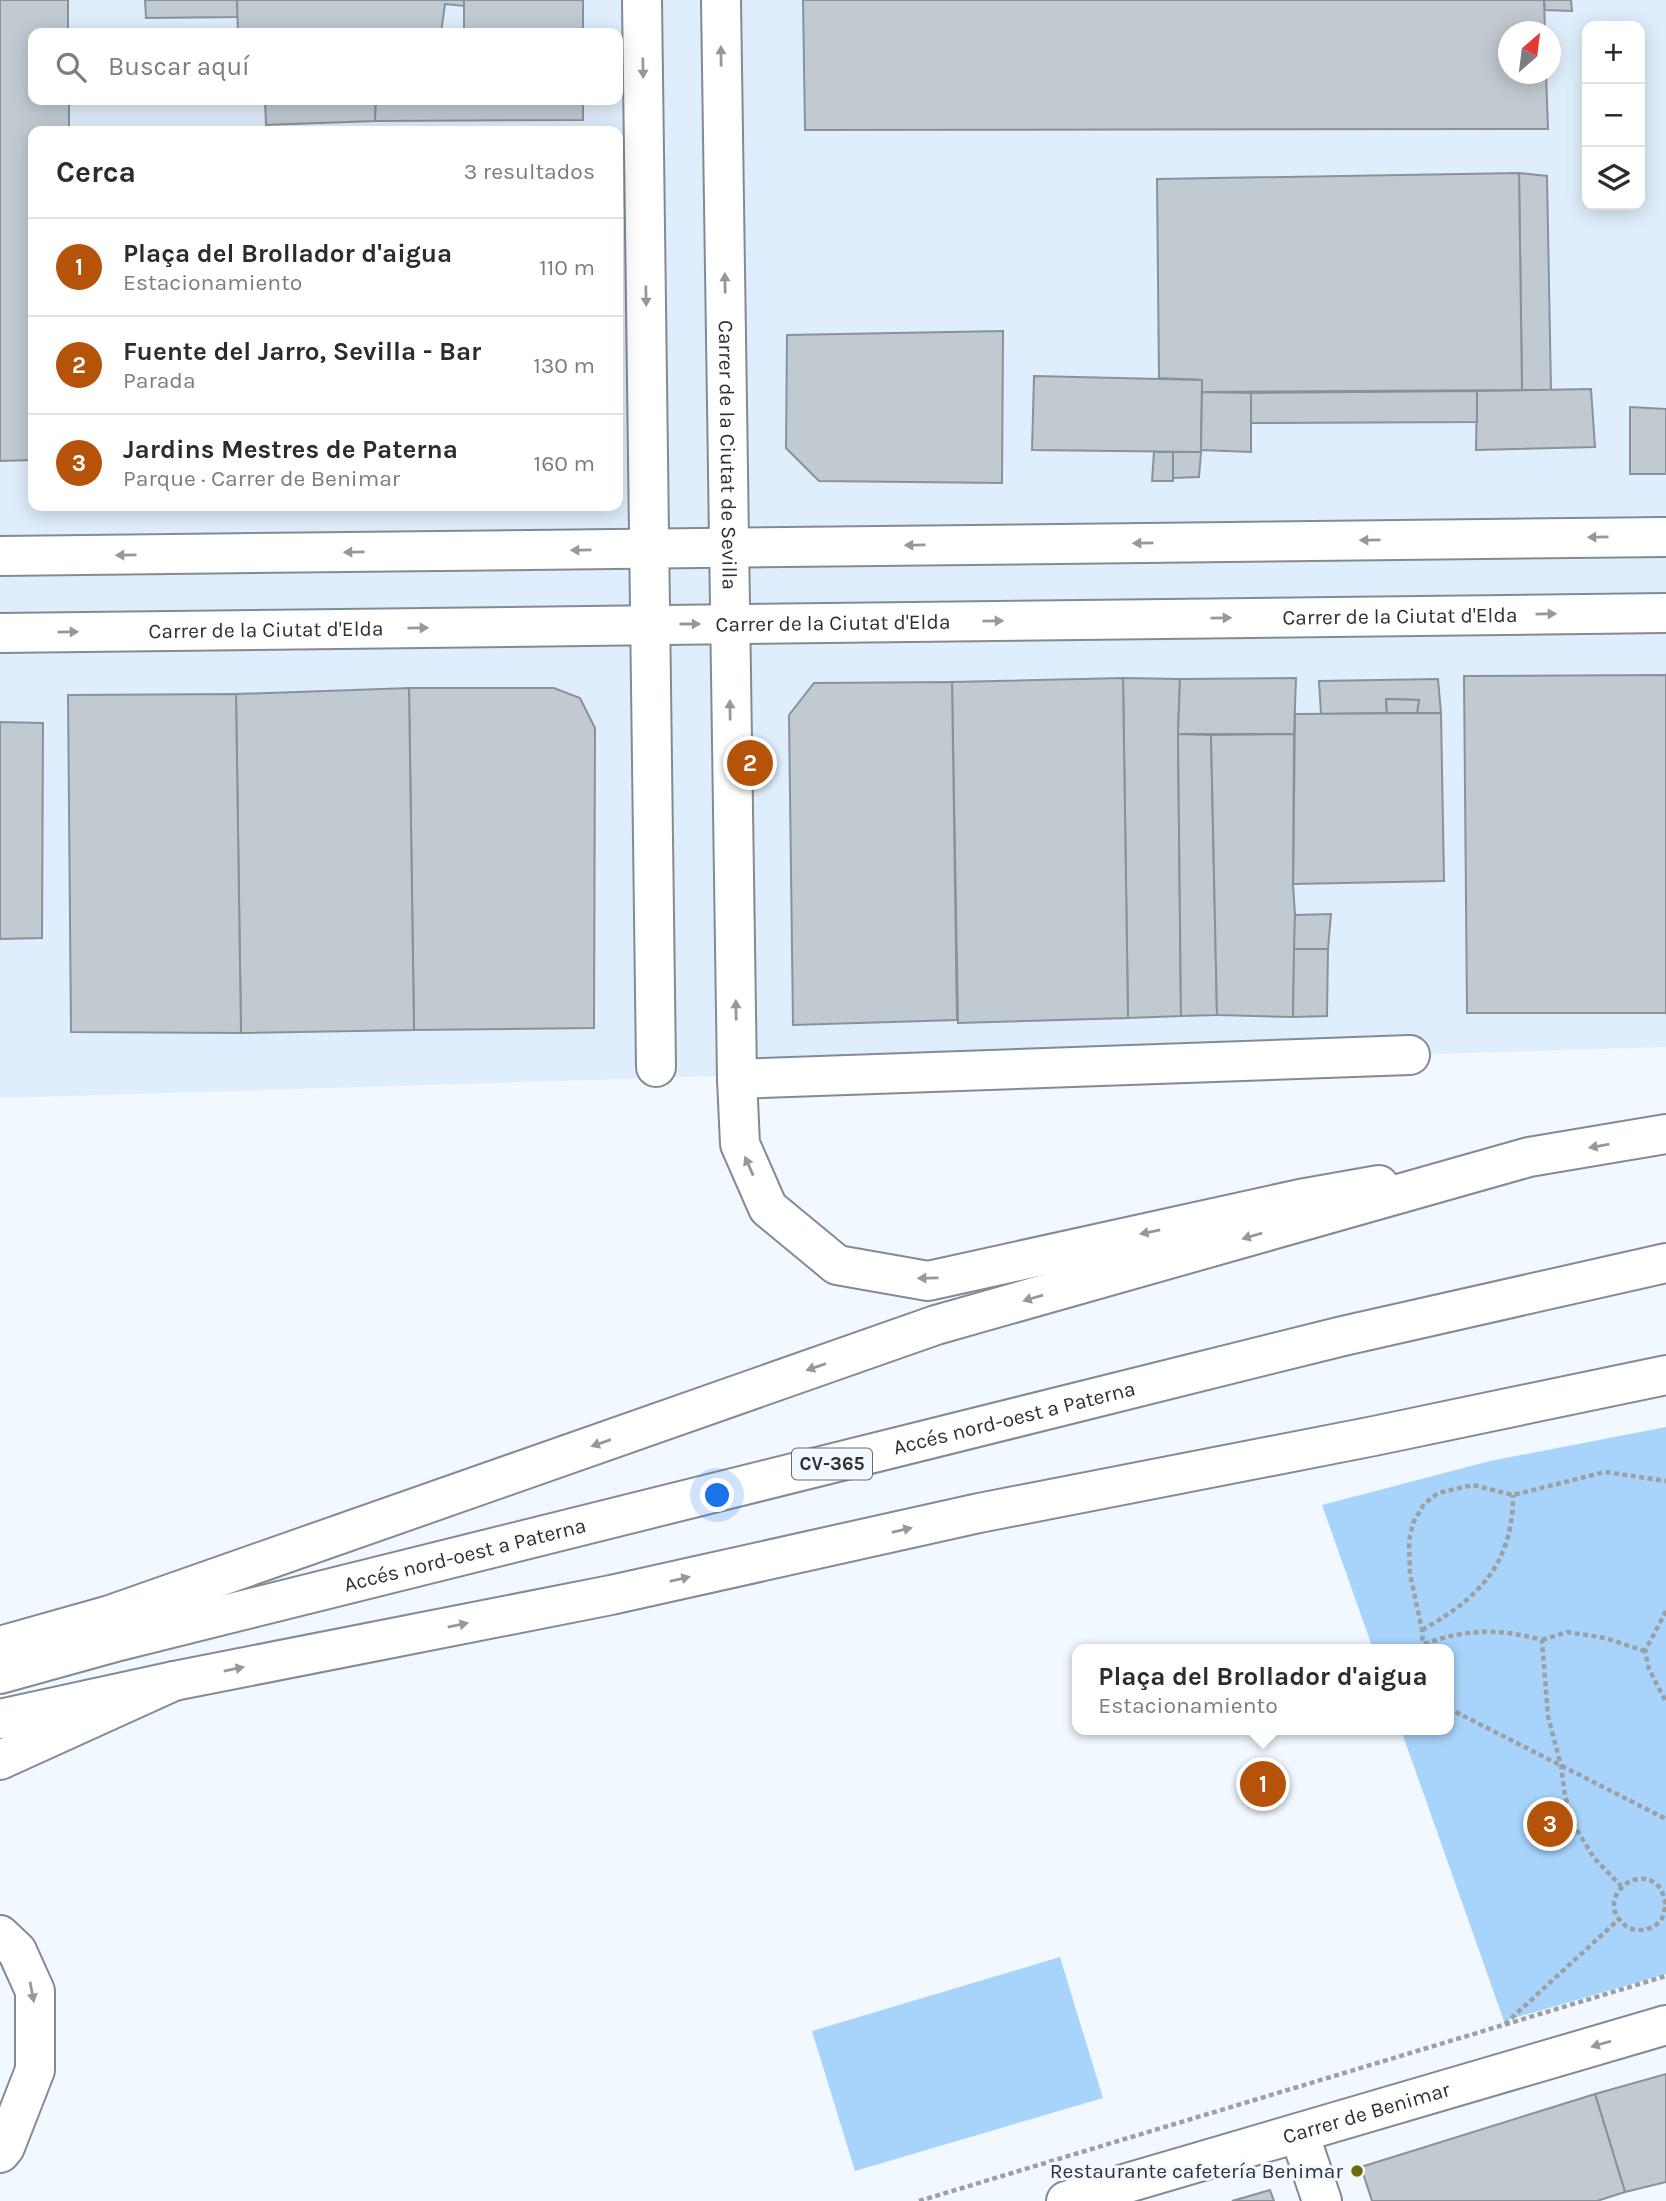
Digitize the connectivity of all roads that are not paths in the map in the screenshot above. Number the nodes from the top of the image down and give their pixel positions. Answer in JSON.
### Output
{"nodes":[{"id":1,"x":642,"y":0,"type":"edge"},
{"id":2,"x":721,"y":0,"type":"edge"},
{"id":3,"x":1666,"y":537,"type":"edge"},
{"id":4,"x":728,"y":548,"type":"junction"},
{"id":5,"x":649,"y":549,"type":"junction"},
{"id":6,"x":0,"y":556,"type":"edge"},
{"id":7,"x":1666,"y":613,"type":"edge"},
{"id":8,"x":729,"y":624,"type":"junction"},
{"id":9,"x":650,"y":625,"type":"junction"},
{"id":10,"x":0,"y":633,"type":"edge"},
{"id":11,"x":1410,"y":1055,"type":"dead end"},
{"id":12,"x":656,"y":1067,"type":"dead end"},
{"id":13,"x":737,"y":1079,"type":"junction"},
{"id":14,"x":1666,"y":1134,"type":"edge"},
{"id":15,"x":1529,"y":1157,"type":"junction"},
{"id":16,"x":1666,"y":1263,"type":"edge"},
{"id":17,"x":1666,"y":1375,"type":"edge"},
{"id":18,"x":0,"y":1646,"type":"edge"},
{"id":19,"x":0,"y":1674,"type":"edge"},
{"id":20,"x":174,"y":1681,"type":"junction"},
{"id":21,"x":0,"y":1719,"type":"edge"},
{"id":22,"x":0,"y":1759,"type":"edge"},
{"id":23,"x":0,"y":1935,"type":"edge"},
{"id":24,"x":1666,"y":2025,"type":"edge"},
{"id":25,"x":1299,"y":2133,"type":"junction"},
{"id":26,"x":0,"y":2153,"type":"edge"},
{"id":27,"x":1066,"y":2201,"type":"edge"},
{"id":28,"x":1322,"y":2201,"type":"edge"}],
"edges":[{"from":1,"to":5,"type":"main road","one_way":true},
{"from":4,"to":2,"type":"main road","name":"Carrer de la Ciutat de Sevilla","one_way":true},
{"from":3,"to":4,"type":"main road","one_way":true},
{"from":4,"to":5,"type":"main road"},
{"from":4,"to":8,"type":"main road","name":"Carrer de la Ciutat de Sevilla"},
{"from":5,"to":6,"type":"main road","one_way":true},
{"from":5,"to":9,"type":"main road"},
{"from":8,"to":7,"type":"main road","name":"Carrer de la Ciutat d'Elda","one_way":true},
{"from":9,"to":8,"type":"main road","name":"Carrer de la Ciutat d'Elda","one_way":true},
{"from":13,"to":8,"type":"main road","name":"Carrer de la Ciutat de Sevilla","one_way":true},
{"from":10,"to":9,"type":"main road","name":"Carrer de la Ciutat d'Elda","one_way":true},
{"from":9,"to":12,"type":"main road"},
{"from":11,"to":13,"type":"main road"},
{"from":15,"to":13,"type":"main road","name":"Carrer de la Ciutat de Sevilla","one_way":true},
{"from":14,"to":15,"type":"main road","one_way":true},
{"from":15,"to":18,"type":"main road","one_way":true},
{"from":16,"to":19,"type":"main road","name":"Accés nord-oest a Paterna","number":"CV-365"},
{"from":20,"to":17,"type":"main road","one_way":true},
{"from":20,"to":21,"type":"main road"},
{"from":20,"to":22,"type":"main road"},
{"from":23,"to":26,"type":"main road","one_way":true},
{"from":24,"to":25,"type":"main road","name":"Carrer de Benimar","one_way":true},
{"from":25,"to":27,"type":"main road","name":"Carrer de Benimar"},
{"from":25,"to":28,"type":"main road"}]}
